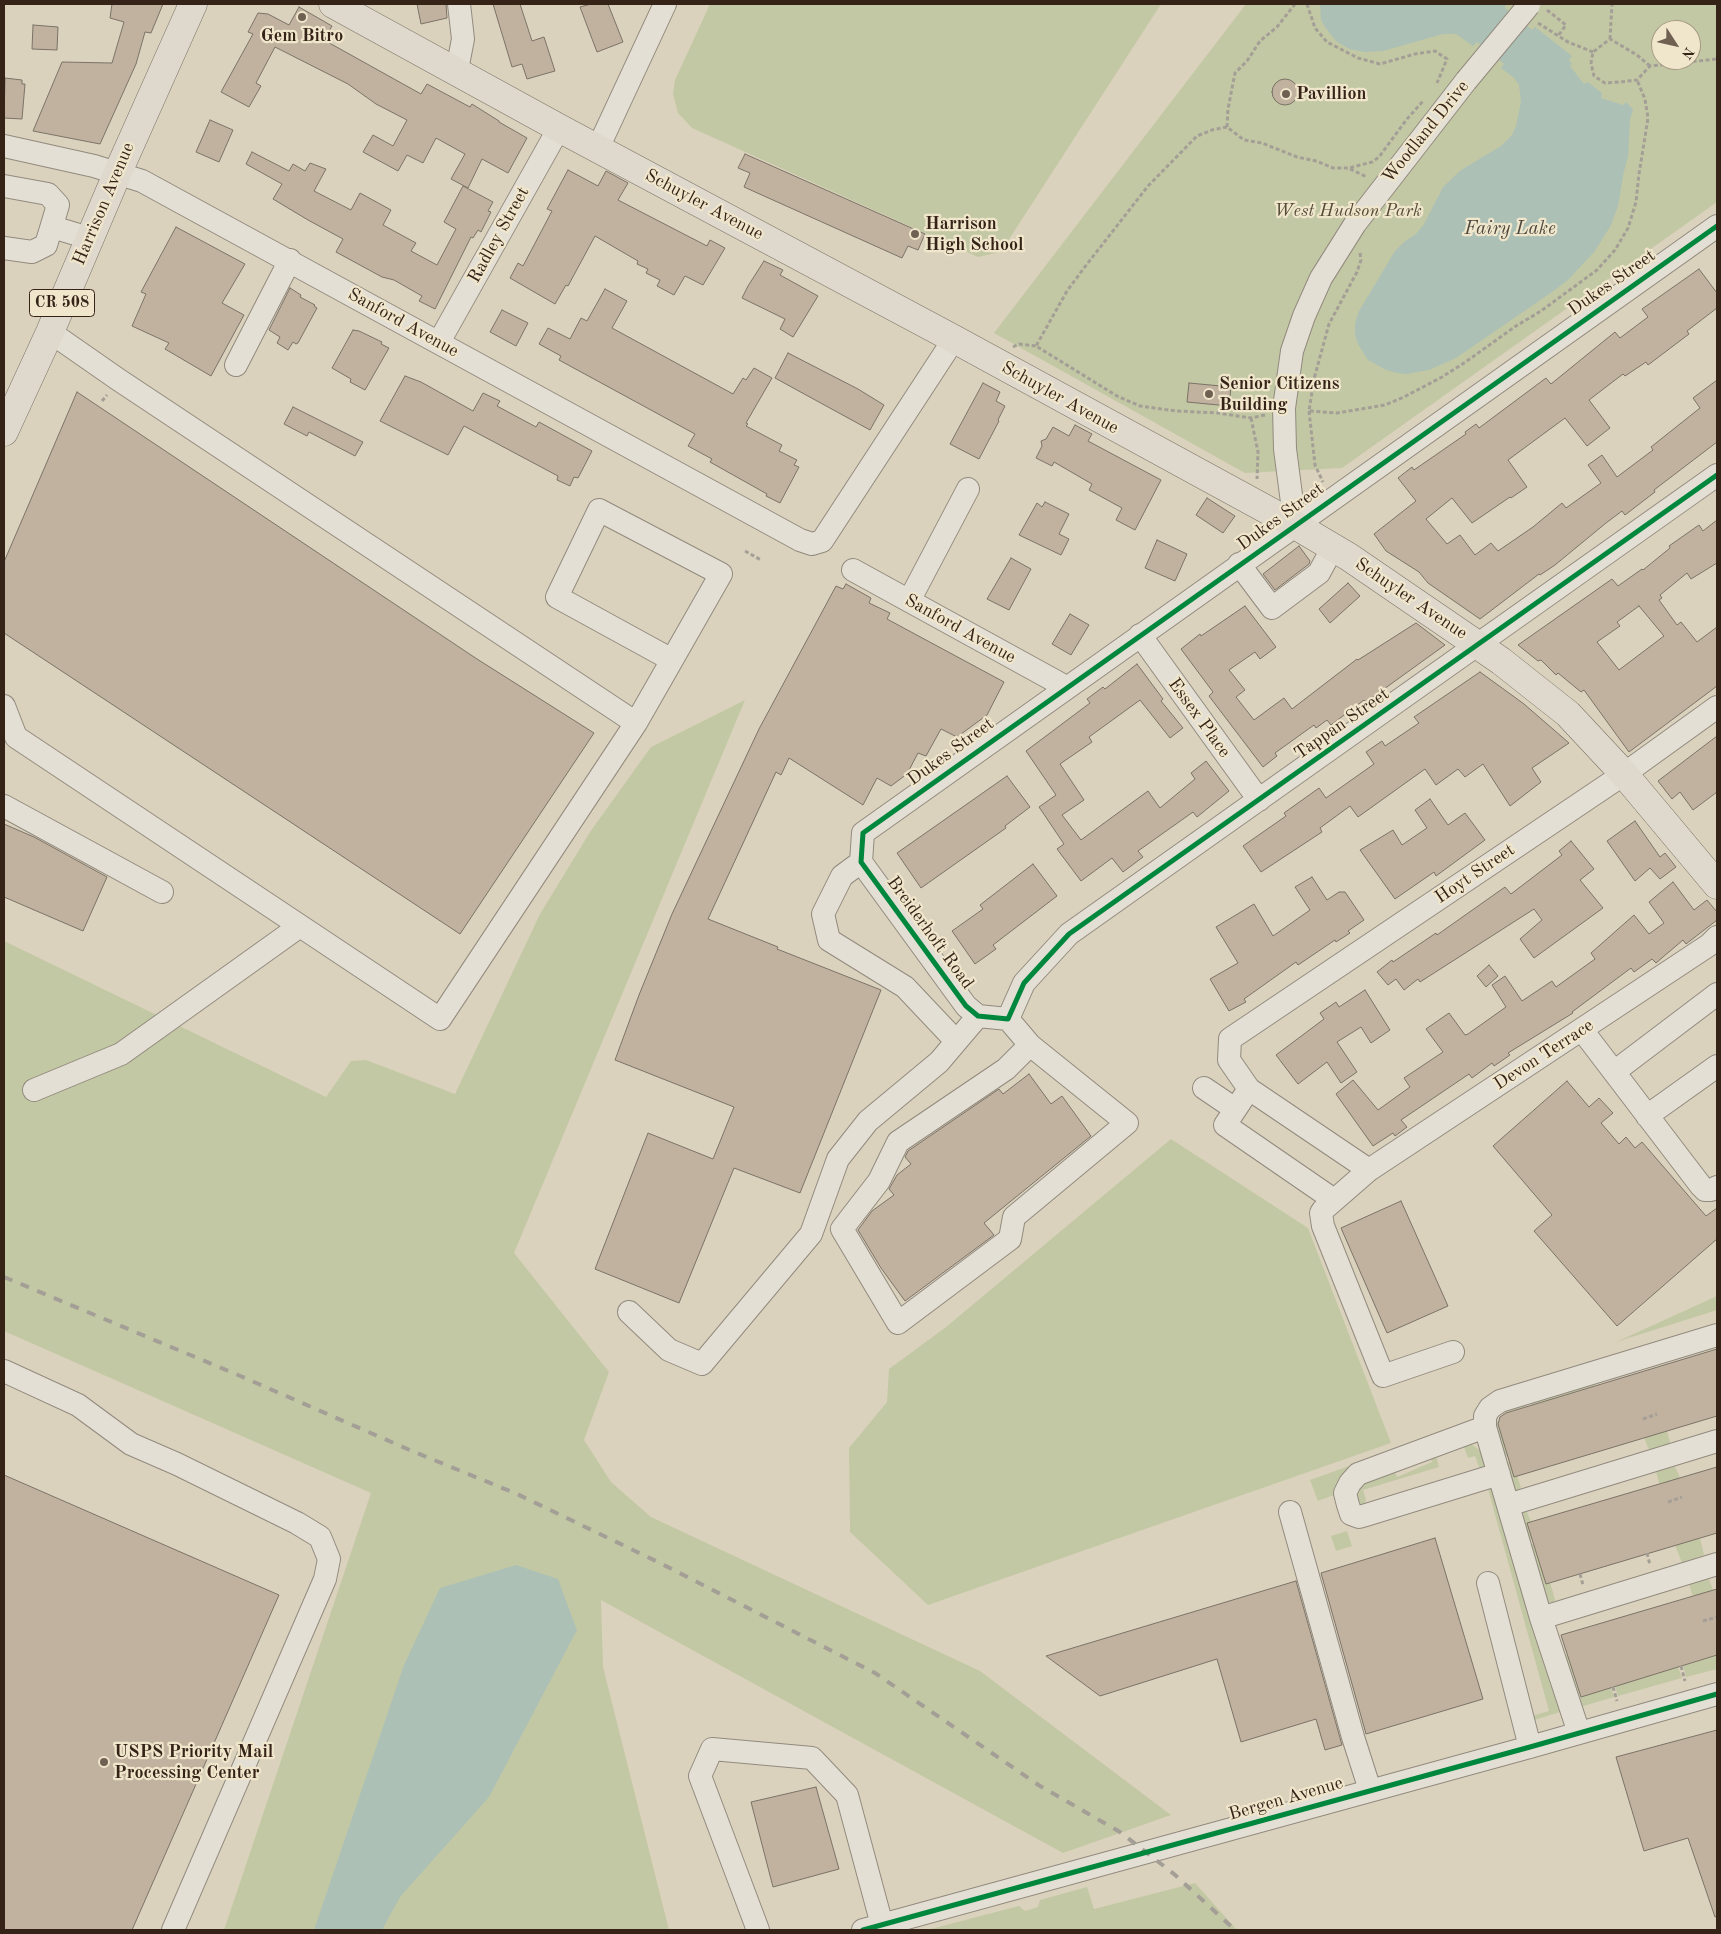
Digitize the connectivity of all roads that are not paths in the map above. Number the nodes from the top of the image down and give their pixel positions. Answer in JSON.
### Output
{"nodes":[{"id":1,"x":193,"y":4,"type":"edge"},
{"id":2,"x":333,"y":4,"type":"edge"},
{"id":3,"x":459,"y":4,"type":"edge"},
{"id":4,"x":665,"y":4,"type":"edge"},
{"id":5,"x":1535,"y":10,"type":"edge"},
{"id":6,"x":457,"y":70,"type":"junction"},
{"id":7,"x":560,"y":128,"type":"junction"},
{"id":8,"x":4,"y":146,"type":"edge"},
{"id":9,"x":598,"y":148,"type":"junction"},
{"id":10,"x":118,"y":172,"type":"junction"},
{"id":11,"x":4,"y":186,"type":"edge"},
{"id":12,"x":1717,"y":226,"type":"edge"},
{"id":13,"x":52,"y":227,"type":"junction"},
{"id":14,"x":89,"y":238,"type":"junction"},
{"id":15,"x":4,"y":248,"type":"edge"},
{"id":16,"x":290,"y":260,"type":"junction"},
{"id":17,"x":50,"y":332,"type":"junction"},
{"id":18,"x":954,"y":339,"type":"junction"},
{"id":19,"x":438,"y":342,"type":"junction"},
{"id":20,"x":236,"y":365,"type":"dead end"},
{"id":21,"x":4,"y":432,"type":"edge"},
{"id":22,"x":1717,"y":475,"type":"edge"},
{"id":23,"x":968,"y":489,"type":"dead end"},
{"id":24,"x":1294,"y":525,"type":"junction"},
{"id":25,"x":1332,"y":547,"type":"junction"},
{"id":26,"x":1239,"y":564,"type":"junction"},
{"id":27,"x":854,"y":570,"type":"dead end"},
{"id":28,"x":909,"y":601,"type":"junction"},
{"id":29,"x":1140,"y":635,"type":"junction"},
{"id":30,"x":1477,"y":644,"type":"junction"},
{"id":31,"x":672,"y":660,"type":"junction"},
{"id":32,"x":1066,"y":688,"type":"junction"},
{"id":33,"x":4,"y":706,"type":"edge"},
{"id":34,"x":1717,"y":707,"type":"edge"},
{"id":35,"x":636,"y":723,"type":"junction"},
{"id":36,"x":1624,"y":774,"type":"junction"},
{"id":37,"x":1259,"y":800,"type":"junction"},
{"id":38,"x":4,"y":806,"type":"edge"},
{"id":39,"x":862,"y":862,"type":"junction"},
{"id":40,"x":1717,"y":885,"type":"edge"},
{"id":41,"x":162,"y":892,"type":"dead end"},
{"id":42,"x":300,"y":926,"type":"junction"},
{"id":43,"x":1717,"y":937,"type":"edge"},
{"id":44,"x":1717,"y":994,"type":"edge"},
{"id":45,"x":978,"y":1016,"type":"junction"},
{"id":46,"x":1008,"y":1019,"type":"junction"},
{"id":47,"x":1582,"y":1030,"type":"junction"},
{"id":48,"x":956,"y":1041,"type":"junction"},
{"id":49,"x":1030,"y":1045,"type":"junction"},
{"id":50,"x":1717,"y":1066,"type":"edge"},
{"id":51,"x":1614,"y":1072,"type":"junction"},
{"id":52,"x":1204,"y":1088,"type":"dead end"},
{"id":53,"x":1249,"y":1089,"type":"junction"},
{"id":54,"x":34,"y":1090,"type":"dead end"},
{"id":55,"x":1235,"y":1109,"type":"junction"},
{"id":56,"x":1647,"y":1116,"type":"junction"},
{"id":57,"x":1369,"y":1170,"type":"junction"},
{"id":58,"x":1717,"y":1187,"type":"edge"},
{"id":59,"x":1334,"y":1200,"type":"junction"},
{"id":60,"x":628,"y":1312,"type":"dead end"},
{"id":61,"x":1717,"y":1335,"type":"edge"},
{"id":62,"x":1453,"y":1352,"type":"dead end"},
{"id":63,"x":4,"y":1371,"type":"edge"},
{"id":64,"x":1485,"y":1427,"type":"junction"},
{"id":65,"x":1717,"y":1441,"type":"edge"},
{"id":66,"x":1499,"y":1474,"type":"junction"},
{"id":67,"x":1508,"y":1505,"type":"junction"},
{"id":68,"x":1290,"y":1512,"type":"dead end"},
{"id":69,"x":1717,"y":1564,"type":"edge"},
{"id":70,"x":1488,"y":1584,"type":"dead end"},
{"id":71,"x":1541,"y":1618,"type":"junction"},
{"id":72,"x":1717,"y":1694,"type":"edge"},
{"id":73,"x":1579,"y":1734,"type":"junction"},
{"id":74,"x":1530,"y":1747,"type":"junction"},
{"id":75,"x":1370,"y":1790,"type":"junction"},
{"id":76,"x":872,"y":1928,"type":"edge"},
{"id":77,"x":173,"y":1930,"type":"edge"},
{"id":78,"x":758,"y":1930,"type":"edge"}],
"edges":[{"from":1,"to":10,"type":"main road","name":"Harrison Avenue","number":"CR 508"},
{"from":2,"to":6,"type":"main road","name":"Schuyler Avenue"},
{"from":3,"to":6,"type":"street"},
{"from":4,"to":9,"type":"street"},
{"from":5,"to":24,"type":"street","name":"Woodland Drive","bridge":true},
{"from":6,"to":7,"type":"main road","name":"Schuyler Avenue"},
{"from":7,"to":9,"type":"main road","name":"Schuyler Avenue"},
{"from":7,"to":19,"type":"street","name":"Radley Street"},
{"from":8,"to":10,"type":"street","name":"Sanford Avenue"},
{"from":9,"to":18,"type":"main road","name":"Schuyler Avenue"},
{"from":10,"to":14,"type":"main road","name":"Harrison Avenue","number":"CR 508"},
{"from":10,"to":16,"type":"street","name":"Sanford Avenue"},
{"from":11,"to":13,"type":"street"},
{"from":12,"to":24,"type":"street","name":"Dukes Street"},
{"from":13,"to":14,"type":"street"},
{"from":13,"to":15,"type":"street"},
{"from":14,"to":17,"type":"main road","name":"Harrison Avenue","number":"CR 508"},
{"from":16,"to":19,"type":"street","name":"Sanford Avenue"},
{"from":16,"to":20,"type":"street"},
{"from":17,"to":21,"type":"main road","name":"Harrison Avenue","number":"CR 508"},
{"from":17,"to":35,"type":"street"},
{"from":18,"to":19,"type":"street","name":"Sanford Avenue"},
{"from":18,"to":24,"type":"main road","name":"Schuyler Avenue"},
{"from":22,"to":30,"type":"street","name":"Tappan Street"},
{"from":23,"to":28,"type":"street"},
{"from":24,"to":25,"type":"main road","name":"Schuyler Avenue"},
{"from":24,"to":26,"type":"street","name":"Dukes Street"},
{"from":25,"to":26,"type":"street"},
{"from":25,"to":30,"type":"main road","name":"Schuyler Avenue"},
{"from":26,"to":29,"type":"street","name":"Dukes Street"},
{"from":27,"to":28,"type":"street","name":"Sanford Avenue"},
{"from":28,"to":32,"type":"street","name":"Sanford Avenue"},
{"from":29,"to":32,"type":"street","name":"Dukes Street"},
{"from":29,"to":37,"type":"street","name":"Essex Place"},
{"from":30,"to":36,"type":"main road","name":"Schuyler Avenue"},
{"from":30,"to":37,"type":"street","name":"Tappan Street"},
{"from":31,"to":31,"type":"street"},
{"from":31,"to":35,"type":"street"},
{"from":32,"to":39,"type":"street","name":"Dukes Street"},
{"from":33,"to":42,"type":"street"},
{"from":34,"to":36,"type":"street","name":"Hoyt Street"},
{"from":35,"to":42,"type":"street"},
{"from":36,"to":40,"type":"main road","name":"Schuyler Avenue"},
{"from":36,"to":53,"type":"street","name":"Hoyt Street"},
{"from":37,"to":46,"type":"street","name":"Tappan Street"},
{"from":38,"to":41,"type":"street"},
{"from":39,"to":45,"type":"street","name":"Breiderhoft Road"},
{"from":39,"to":48,"type":"street"},
{"from":42,"to":54,"type":"street"},
{"from":43,"to":47,"type":"street","name":"Devon Terrace"},
{"from":44,"to":51,"type":"street"},
{"from":45,"to":46,"type":"street"},
{"from":45,"to":48,"type":"street"},
{"from":46,"to":49,"type":"street"},
{"from":47,"to":51,"type":"street"},
{"from":47,"to":57,"type":"street","name":"Devon Terrace"},
{"from":48,"to":60,"type":"street"},
{"from":49,"to":49,"type":"street"},
{"from":50,"to":56,"type":"street"},
{"from":51,"to":56,"type":"street"},
{"from":52,"to":55,"type":"street"},
{"from":53,"to":55,"type":"street"},
{"from":53,"to":57,"type":"street"},
{"from":55,"to":59,"type":"street"},
{"from":56,"to":58,"type":"street"},
{"from":57,"to":59,"type":"street","name":"Devon Terrace"},
{"from":59,"to":62,"type":"street","name":"Devon Terrace"},
{"from":61,"to":64,"type":"street"},
{"from":63,"to":77,"type":"street"},
{"from":64,"to":66,"type":"street"},
{"from":64,"to":66,"type":"street"},
{"from":65,"to":67,"type":"street"},
{"from":66,"to":67,"type":"street"},
{"from":67,"to":71,"type":"street"},
{"from":68,"to":75,"type":"street"},
{"from":69,"to":71,"type":"street"},
{"from":70,"to":74,"type":"street"},
{"from":71,"to":73,"type":"street"},
{"from":72,"to":73,"type":"street","name":"Bergen Avenue"},
{"from":73,"to":74,"type":"street","name":"Bergen Avenue"},
{"from":74,"to":75,"type":"street","name":"Bergen Avenue"},
{"from":75,"to":76,"type":"street","name":"Bergen Avenue"},
{"from":76,"to":78,"type":"street"}]}
